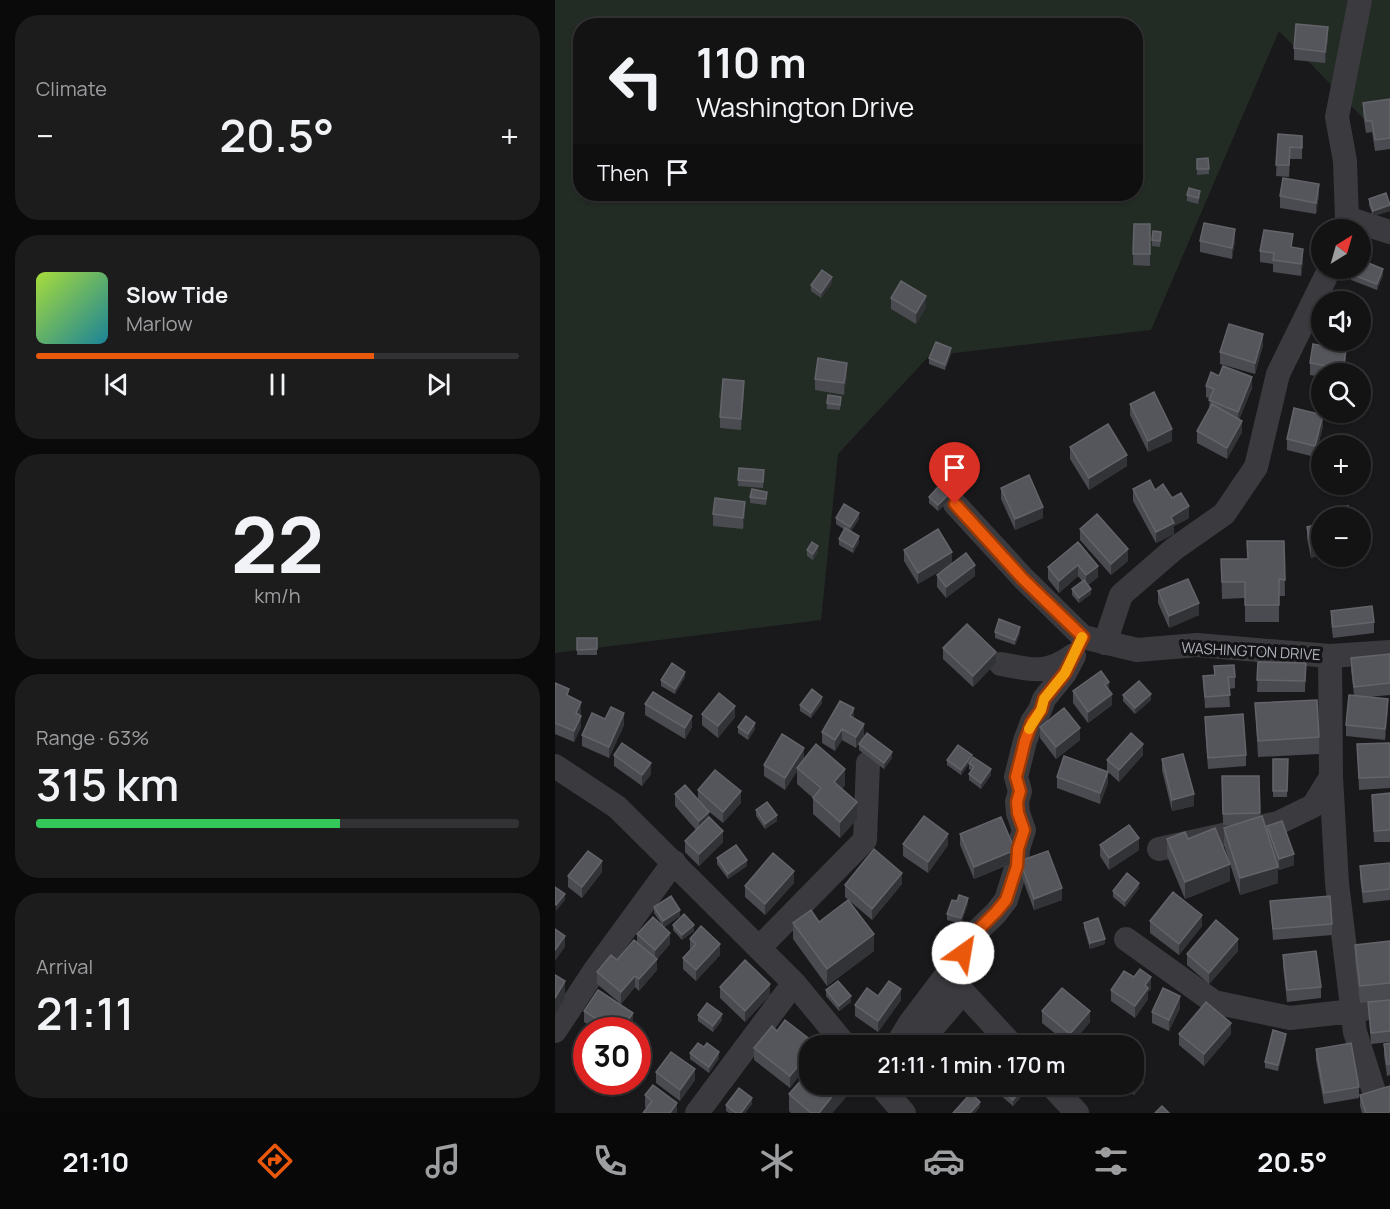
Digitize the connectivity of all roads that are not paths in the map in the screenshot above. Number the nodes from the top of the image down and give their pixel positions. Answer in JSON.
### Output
{"nodes":[{"id":1,"x":1360,"y":0,"type":"edge"},
{"id":2,"x":1346,"y":219,"type":"edge"},
{"id":3,"x":1371,"y":229,"type":"edge"},
{"id":4,"x":1390,"y":232,"type":"edge"},
{"id":5,"x":1325,"y":279,"type":"edge"},
{"id":6,"x":955,"y":504,"type":"dead end"},
{"id":7,"x":1087,"y":645,"type":"junction"},
{"id":8,"x":1390,"y":652,"type":"edge"},
{"id":9,"x":1330,"y":656,"type":"junction"},
{"id":10,"x":1001,"y":664,"type":"dead end"},
{"id":11,"x":868,"y":763,"type":"dead end"},
{"id":12,"x":555,"y":766,"type":"edge"},
{"id":13,"x":1331,"y":777,"type":"junction"},
{"id":14,"x":1159,"y":849,"type":"dead end"},
{"id":15,"x":674,"y":862,"type":"junction"},
{"id":16,"x":1126,"y":939,"type":"dead end"},
{"id":17,"x":759,"y":948,"type":"junction"},
{"id":18,"x":952,"y":981,"type":"junction"},
{"id":19,"x":794,"y":983,"type":"junction"},
{"id":20,"x":1390,"y":1004,"type":"edge"},
{"id":21,"x":1353,"y":1011,"type":"junction"},
{"id":22,"x":555,"y":1030,"type":"edge"},
{"id":23,"x":837,"y":1035,"type":"edge"},
{"id":24,"x":903,"y":1035,"type":"edge"},
{"id":25,"x":923,"y":1035,"type":"edge"},
{"id":26,"x":1003,"y":1035,"type":"edge"},
{"id":27,"x":890,"y":1095,"type":"edge"},
{"id":28,"x":1060,"y":1095,"type":"edge"},
{"id":29,"x":1377,"y":1101,"type":"edge"},
{"id":30,"x":697,"y":1113,"type":"edge"},
{"id":31,"x":905,"y":1113,"type":"edge"},
{"id":32,"x":1077,"y":1113,"type":"edge"}],
"edges":[{"from":1,"to":2,"type":"street"},
{"from":3,"to":4,"type":"street"},
{"from":5,"to":7,"type":"street"},
{"from":6,"to":7,"type":"street"},
{"from":7,"to":9,"type":"street","name":"WASHINGTON DRIVE"},
{"from":7,"to":10,"type":"street"},
{"from":7,"to":18,"type":"street"},
{"from":8,"to":9,"type":"street","name":"WASHINGTON DRIVE"},
{"from":9,"to":13,"type":"street"},
{"from":11,"to":17,"type":"street"},
{"from":12,"to":15,"type":"street"},
{"from":13,"to":14,"type":"street"},
{"from":13,"to":21,"type":"street"},
{"from":15,"to":17,"type":"street"},
{"from":15,"to":22,"type":"street"},
{"from":16,"to":21,"type":"street"},
{"from":17,"to":19,"type":"street"},
{"from":18,"to":24,"type":"street"},
{"from":18,"to":25,"type":"street"},
{"from":18,"to":26,"type":"street"},
{"from":19,"to":23,"type":"street"},
{"from":19,"to":30,"type":"street"},
{"from":20,"to":21,"type":"street"},
{"from":21,"to":29,"type":"street"},
{"from":27,"to":31,"type":"street"},
{"from":28,"to":32,"type":"street"}]}
